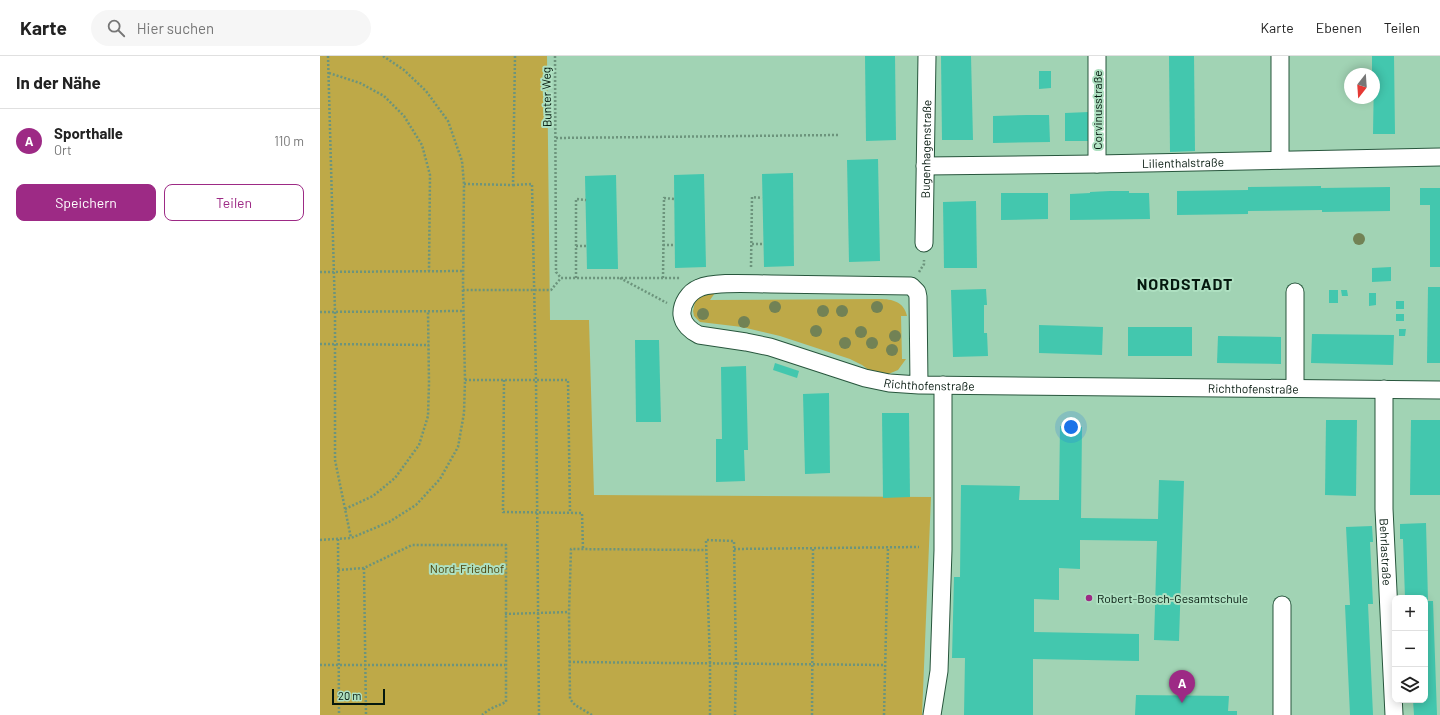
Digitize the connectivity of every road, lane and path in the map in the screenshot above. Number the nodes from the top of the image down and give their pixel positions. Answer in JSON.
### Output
{"nodes":[{"id":1,"x":328,"y":56,"type":"edge"},
{"id":2,"x":383,"y":56,"type":"edge"},
{"id":3,"x":515,"y":56,"type":"edge"},
{"id":4,"x":555,"y":56,"type":"edge"},
{"id":5,"x":927,"y":56,"type":"edge"},
{"id":6,"x":1096,"y":56,"type":"edge"},
{"id":7,"x":1280,"y":56,"type":"edge"},
{"id":8,"x":328,"y":73,"type":"junction"},
{"id":9,"x":838,"y":135,"type":"dead end"},
{"id":10,"x":556,"y":138,"type":"junction"},
{"id":11,"x":1440,"y":157,"type":"edge"},
{"id":12,"x":1280,"y":160,"type":"junction"},
{"id":13,"x":1097,"y":164,"type":"junction"},
{"id":14,"x":925,"y":166,"type":"junction"},
{"id":15,"x":464,"y":184,"type":"junction"},
{"id":16,"x":513,"y":185,"type":"junction"},
{"id":17,"x":762,"y":198,"type":"dead end"},
{"id":18,"x":674,"y":199,"type":"dead end"},
{"id":19,"x":586,"y":200,"type":"dead end"},
{"id":20,"x":924,"y":243,"type":"joint"},
{"id":21,"x":752,"y":244,"type":"junction"},
{"id":22,"x":763,"y":244,"type":"dead end"},
{"id":23,"x":663,"y":245,"type":"junction"},
{"id":24,"x":675,"y":245,"type":"dead end"},
{"id":25,"x":576,"y":246,"type":"junction"},
{"id":26,"x":587,"y":246,"type":"dead end"},
{"id":27,"x":429,"y":271,"type":"junction"},
{"id":28,"x":464,"y":271,"type":"junction"},
{"id":29,"x":320,"y":272,"type":"edge"},
{"id":30,"x":333,"y":272,"type":"junction"},
{"id":31,"x":561,"y":278,"type":"junction"},
{"id":32,"x":576,"y":278,"type":"junction"},
{"id":33,"x":620,"y":278,"type":"junction"},
{"id":34,"x":663,"y":278,"type":"junction"},
{"id":35,"x":684,"y":278,"type":"dead end"},
{"id":36,"x":751,"y":284,"type":"junction"},
{"id":37,"x":911,"y":286,"type":"junction"},
{"id":38,"x":463,"y":290,"type":"junction"},
{"id":39,"x":534,"y":290,"type":"junction"},
{"id":40,"x":1295,"y":292,"type":"dead end"},
{"id":41,"x":428,"y":311,"type":"junction"},
{"id":42,"x":463,"y":311,"type":"junction"},
{"id":43,"x":682,"y":311,"type":"junction"},
{"id":44,"x":320,"y":312,"type":"edge"},
{"id":45,"x":335,"y":312,"type":"junction"},
{"id":46,"x":320,"y":344,"type":"edge"},
{"id":47,"x":335,"y":344,"type":"junction"},
{"id":48,"x":429,"y":345,"type":"junction"},
{"id":49,"x":465,"y":380,"type":"junction"},
{"id":50,"x":504,"y":380,"type":"junction"},
{"id":51,"x":536,"y":380,"type":"junction"},
{"id":52,"x":919,"y":385,"type":"junction"},
{"id":53,"x":943,"y":385,"type":"junction"},
{"id":54,"x":1295,"y":388,"type":"junction"},
{"id":55,"x":1384,"y":389,"type":"junction"},
{"id":56,"x":1440,"y":390,"type":"edge"},
{"id":57,"x":345,"y":509,"type":"junction"},
{"id":58,"x":537,"y":513,"type":"junction"},
{"id":59,"x":570,"y":513,"type":"junction"},
{"id":60,"x":351,"y":538,"type":"junction"},
{"id":61,"x":338,"y":539,"type":"junction"},
{"id":62,"x":320,"y":540,"type":"edge"},
{"id":63,"x":888,"y":547,"type":"junction"},
{"id":64,"x":919,"y":547,"type":"dead end"},
{"id":65,"x":583,"y":549,"type":"junction"},
{"id":66,"x":734,"y":549,"type":"junction"},
{"id":67,"x":813,"y":549,"type":"junction"},
{"id":68,"x":706,"y":550,"type":"junction"},
{"id":69,"x":364,"y":568,"type":"junction"},
{"id":70,"x":338,"y":570,"type":"junction"},
{"id":71,"x":1282,"y":605,"type":"dead end"},
{"id":72,"x":569,"y":612,"type":"junction"},
{"id":73,"x":537,"y":613,"type":"junction"},
{"id":74,"x":505,"y":614,"type":"junction"},
{"id":75,"x":569,"y":662,"type":"junction"},
{"id":76,"x":710,"y":663,"type":"junction"},
{"id":77,"x":736,"y":664,"type":"junction"},
{"id":78,"x":812,"y":664,"type":"junction"},
{"id":79,"x":320,"y":665,"type":"edge"},
{"id":80,"x":339,"y":665,"type":"junction"},
{"id":81,"x":505,"y":665,"type":"junction"},
{"id":82,"x":884,"y":665,"type":"junction"},
{"id":83,"x":365,"y":666,"type":"junction"},
{"id":84,"x":339,"y":715,"type":"edge"},
{"id":85,"x":366,"y":715,"type":"edge"},
{"id":86,"x":482,"y":715,"type":"edge"},
{"id":87,"x":539,"y":715,"type":"edge"},
{"id":88,"x":592,"y":715,"type":"edge"},
{"id":89,"x":710,"y":715,"type":"edge"},
{"id":90,"x":735,"y":715,"type":"edge"},
{"id":91,"x":812,"y":715,"type":"edge"},
{"id":92,"x":884,"y":715,"type":"edge"},
{"id":93,"x":932,"y":715,"type":"edge"},
{"id":94,"x":1282,"y":715,"type":"edge"},
{"id":95,"x":1394,"y":715,"type":"edge"}],
"edges":[{"from":1,"to":8,"type":"path"},
{"from":2,"to":15,"type":"path"},
{"from":3,"to":16,"type":"path"},
{"from":4,"to":10,"type":"path","name":"Bunter Weg"},
{"from":5,"to":14,"type":"street","name":"Bugenhagenstraße"},
{"from":6,"to":13,"type":"street","name":"Corvinusstraße"},
{"from":7,"to":12,"type":"street"},
{"from":8,"to":27,"type":"path"},
{"from":8,"to":30,"type":"path"},
{"from":9,"to":10,"type":"path"},
{"from":10,"to":31,"type":"path","name":"Bunter Weg"},
{"from":11,"to":12,"type":"street","name":"Lilienthalstraße"},
{"from":12,"to":13,"type":"street","name":"Lilienthalstraße"},
{"from":13,"to":14,"type":"street","name":"Lilienthalstraße"},
{"from":14,"to":20,"type":"street","name":"Bugenhagenstraße"},
{"from":15,"to":16,"type":"path"},
{"from":15,"to":28,"type":"path"},
{"from":16,"to":39,"type":"path"},
{"from":17,"to":21,"type":"path"},
{"from":18,"to":23,"type":"path"},
{"from":19,"to":25,"type":"path"},
{"from":20,"to":37,"type":"path"},
{"from":21,"to":22,"type":"path"},
{"from":21,"to":36,"type":"path"},
{"from":23,"to":24,"type":"path"},
{"from":23,"to":34,"type":"path"},
{"from":25,"to":26,"type":"path"},
{"from":25,"to":32,"type":"path"},
{"from":27,"to":28,"type":"path"},
{"from":27,"to":30,"type":"path"},
{"from":28,"to":38,"type":"path"},
{"from":29,"to":30,"type":"path"},
{"from":30,"to":45,"type":"path"},
{"from":31,"to":32,"type":"path"},
{"from":31,"to":39,"type":"path"},
{"from":32,"to":33,"type":"path"},
{"from":33,"to":34,"type":"path"},
{"from":33,"to":43,"type":"path"},
{"from":34,"to":35,"type":"path"},
{"from":36,"to":37,"type":"street"},
{"from":36,"to":43,"type":"street"},
{"from":37,"to":52,"type":"street"},
{"from":38,"to":39,"type":"path"},
{"from":38,"to":42,"type":"path"},
{"from":39,"to":51,"type":"path"},
{"from":40,"to":54,"type":"street"},
{"from":41,"to":42,"type":"path"},
{"from":41,"to":45,"type":"path"},
{"from":41,"to":48,"type":"path"},
{"from":42,"to":49,"type":"path"},
{"from":43,"to":52,"type":"street","name":"Richthofenstraße"},
{"from":44,"to":45,"type":"path"},
{"from":45,"to":47,"type":"path"},
{"from":46,"to":47,"type":"path"},
{"from":47,"to":48,"type":"path"},
{"from":47,"to":57,"type":"path"},
{"from":48,"to":57,"type":"path"},
{"from":49,"to":50,"type":"path"},
{"from":49,"to":60,"type":"path"},
{"from":50,"to":51,"type":"path"},
{"from":50,"to":58,"type":"path"},
{"from":51,"to":58,"type":"path"},
{"from":51,"to":59,"type":"path"},
{"from":52,"to":53,"type":"street","name":"Richthofenstraße"},
{"from":53,"to":54,"type":"street","name":"Richthofenstraße"},
{"from":53,"to":93,"type":"street"},
{"from":54,"to":55,"type":"street","name":"Richthofenstraße"},
{"from":55,"to":56,"type":"street","name":"Richthofenstraße"},
{"from":55,"to":95,"type":"street","name":"Behrlastraße"},
{"from":57,"to":60,"type":"path"},
{"from":58,"to":59,"type":"path"},
{"from":58,"to":73,"type":"path"},
{"from":59,"to":65,"type":"path"},
{"from":60,"to":61,"type":"path"},
{"from":61,"to":62,"type":"path"},
{"from":61,"to":70,"type":"path"},
{"from":63,"to":64,"type":"path"},
{"from":63,"to":67,"type":"path"},
{"from":63,"to":82,"type":"path"},
{"from":65,"to":68,"type":"path"},
{"from":65,"to":72,"type":"path"},
{"from":66,"to":67,"type":"path"},
{"from":66,"to":68,"type":"path"},
{"from":66,"to":77,"type":"path"},
{"from":67,"to":78,"type":"path"},
{"from":68,"to":76,"type":"path"},
{"from":69,"to":70,"type":"path"},
{"from":69,"to":74,"type":"path"},
{"from":69,"to":83,"type":"path"},
{"from":70,"to":80,"type":"path"},
{"from":71,"to":94,"type":"street"},
{"from":72,"to":73,"type":"path"},
{"from":72,"to":75,"type":"path"},
{"from":73,"to":74,"type":"path"},
{"from":73,"to":87,"type":"path"},
{"from":74,"to":81,"type":"path"},
{"from":75,"to":76,"type":"path"},
{"from":75,"to":88,"type":"path"},
{"from":76,"to":77,"type":"path"},
{"from":76,"to":89,"type":"path"},
{"from":77,"to":78,"type":"path"},
{"from":77,"to":90,"type":"path"},
{"from":78,"to":82,"type":"path"},
{"from":78,"to":91,"type":"path"},
{"from":79,"to":80,"type":"path"},
{"from":80,"to":83,"type":"path"},
{"from":80,"to":84,"type":"path"},
{"from":81,"to":83,"type":"path"},
{"from":81,"to":86,"type":"path"},
{"from":82,"to":92,"type":"path"},
{"from":83,"to":85,"type":"path"}]}
